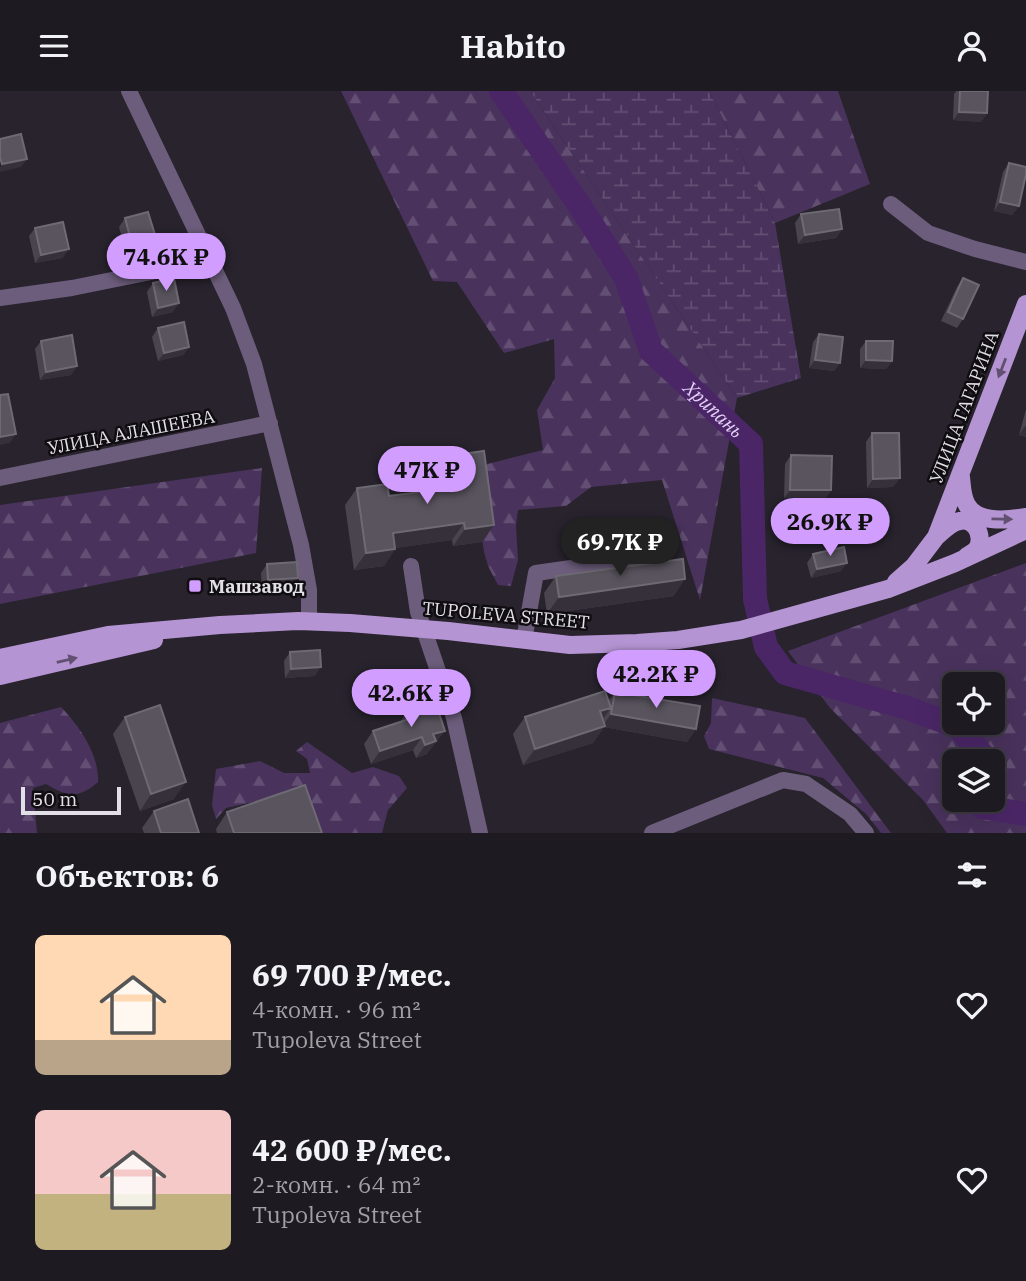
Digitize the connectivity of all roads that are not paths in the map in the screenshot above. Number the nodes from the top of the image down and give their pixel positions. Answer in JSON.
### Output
{"nodes":[{"id":1,"x":129,"y":91,"type":"edge"},
{"id":2,"x":891,"y":204,"type":"dead end"},
{"id":3,"x":209,"y":258,"type":"junction"},
{"id":4,"x":1026,"y":262,"type":"edge"},
{"id":5,"x":0,"y":298,"type":"edge"},
{"id":6,"x":1026,"y":304,"type":"edge"},
{"id":7,"x":270,"y":423,"type":"junction"},
{"id":8,"x":961,"y":473,"type":"junction"},
{"id":9,"x":0,"y":478,"type":"edge"},
{"id":10,"x":1026,"y":517,"type":"edge"},
{"id":11,"x":1026,"y":530,"type":"edge"},
{"id":12,"x":936,"y":537,"type":"junction"},
{"id":13,"x":661,"y":555,"type":"dead end"},
{"id":14,"x":955,"y":563,"type":"junction"},
{"id":15,"x":411,"y":566,"type":"dead end"},
{"id":16,"x":888,"y":589,"type":"junction"},
{"id":17,"x":309,"y":622,"type":"junction"},
{"id":18,"x":220,"y":625,"type":"junction"},
{"id":19,"x":424,"y":629,"type":"junction"},
{"id":20,"x":524,"y":640,"type":"junction"},
{"id":21,"x":0,"y":658,"type":"edge"},
{"id":22,"x":0,"y":676,"type":"edge"},
{"id":23,"x":480,"y":833,"type":"edge"},
{"id":24,"x":652,"y":833,"type":"edge"},
{"id":25,"x":866,"y":833,"type":"edge"}],
"edges":[{"from":1,"to":3,"type":"street"},
{"from":2,"to":4,"type":"street"},
{"from":3,"to":5,"type":"street"},
{"from":3,"to":7,"type":"street"},
{"from":6,"to":8,"type":"main road","name":"УЛИЦА ГАГАРИНА","one_way":true},
{"from":7,"to":9,"type":"street","name":"УЛИЦА АЛАШЕЕВА"},
{"from":7,"to":17,"type":"street"},
{"from":8,"to":10,"type":"main road","one_way":true},
{"from":8,"to":12,"type":"main road","name":"УЛИЦА ГАГАРИНА"},
{"from":11,"to":14,"type":"main road","name":"TUPOLEVA STREET"},
{"from":12,"to":14,"type":"main road"},
{"from":12,"to":16,"type":"main road","name":"УЛИЦА ГАГАРИНА"},
{"from":13,"to":20,"type":"street"},
{"from":14,"to":16,"type":"main road","name":"TUPOLEVA STREET"},
{"from":15,"to":19,"type":"street"},
{"from":16,"to":20,"type":"main road","name":"TUPOLEVA STREET"},
{"from":17,"to":18,"type":"main road","name":"TUPOLEVA STREET"},
{"from":17,"to":19,"type":"main road","name":"TUPOLEVA STREET"},
{"from":18,"to":21,"type":"main road","name":"TUPOLEVA STREET"},
{"from":22,"to":18,"type":"main road","name":"TUPOLEVA STREET","one_way":true},
{"from":19,"to":20,"type":"main road","name":"TUPOLEVA STREET"},
{"from":19,"to":23,"type":"street"},
{"from":24,"to":25,"type":"street"}]}
